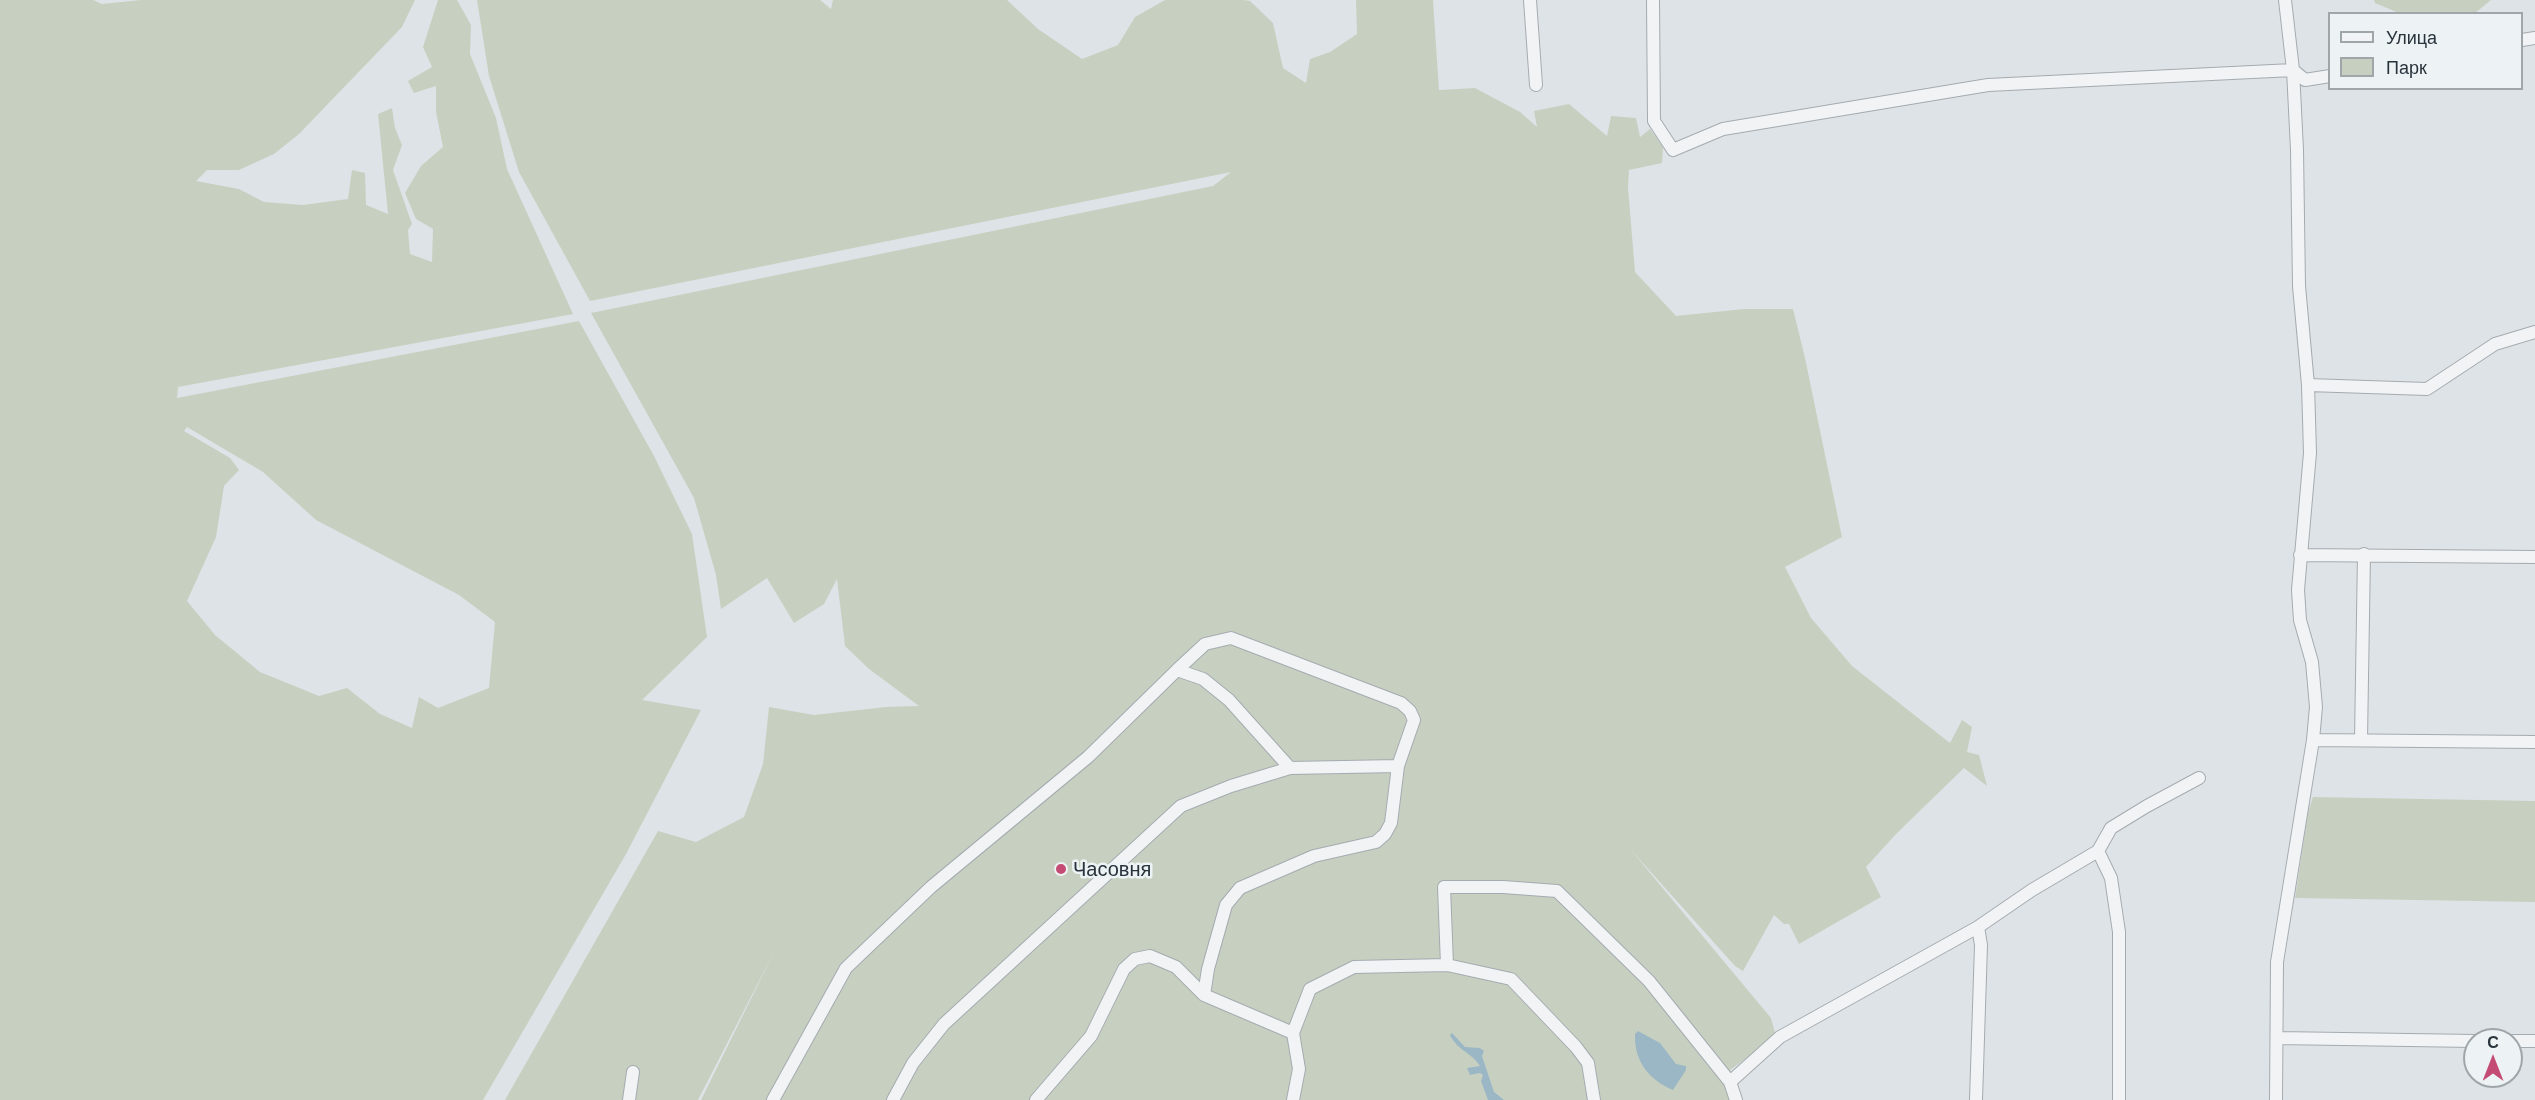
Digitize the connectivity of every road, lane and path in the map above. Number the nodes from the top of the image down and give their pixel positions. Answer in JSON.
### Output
{"nodes":[{"id":1,"x":1530,"y":0,"type":"edge"},
{"id":2,"x":1653,"y":0,"type":"edge"},
{"id":3,"x":2285,"y":0,"type":"edge"},
{"id":4,"x":2293,"y":70,"type":"junction"},
{"id":5,"x":2328,"y":76,"type":"edge"},
{"id":6,"x":1536,"y":85,"type":"dead end"},
{"id":7,"x":2535,"y":332,"type":"edge"},
{"id":8,"x":2308,"y":385,"type":"junction"},
{"id":9,"x":2364,"y":554,"type":"junction"},
{"id":10,"x":2300,"y":555,"type":"junction"},
{"id":11,"x":2535,"y":557,"type":"edge"},
{"id":12,"x":1177,"y":670,"type":"junction"},
{"id":13,"x":2313,"y":740,"type":"junction"},
{"id":14,"x":2361,"y":740,"type":"junction"},
{"id":15,"x":2535,"y":742,"type":"edge"},
{"id":16,"x":1398,"y":766,"type":"junction"},
{"id":17,"x":1290,"y":768,"type":"junction"},
{"id":18,"x":2199,"y":778,"type":"dead end"},
{"id":19,"x":2098,"y":851,"type":"junction"},
{"id":20,"x":1978,"y":927,"type":"junction"},
{"id":21,"x":1447,"y":965,"type":"junction"},
{"id":22,"x":1204,"y":994,"type":"junction"},
{"id":23,"x":1293,"y":1033,"type":"junction"},
{"id":24,"x":2277,"y":1038,"type":"junction"},
{"id":25,"x":2463,"y":1041,"type":"edge"},
{"id":26,"x":633,"y":1072,"type":"dead end"},
{"id":27,"x":1730,"y":1082,"type":"junction"},
{"id":28,"x":629,"y":1100,"type":"edge"},
{"id":29,"x":773,"y":1100,"type":"edge"},
{"id":30,"x":893,"y":1100,"type":"edge"},
{"id":31,"x":1036,"y":1100,"type":"edge"},
{"id":32,"x":1293,"y":1100,"type":"edge"},
{"id":33,"x":1594,"y":1100,"type":"edge"},
{"id":34,"x":1736,"y":1100,"type":"edge"},
{"id":35,"x":1976,"y":1100,"type":"edge"},
{"id":36,"x":2119,"y":1100,"type":"edge"},
{"id":37,"x":2276,"y":1100,"type":"edge"}],
"edges":[{"from":1,"to":6,"type":"street"},
{"from":2,"to":4,"type":"street"},
{"from":3,"to":4,"type":"street"},
{"from":4,"to":5,"type":"street"},
{"from":4,"to":8,"type":"street"},
{"from":7,"to":8,"type":"street"},
{"from":8,"to":10,"type":"street"},
{"from":9,"to":10,"type":"street"},
{"from":9,"to":11,"type":"street"},
{"from":9,"to":14,"type":"street"},
{"from":10,"to":13,"type":"street"},
{"from":12,"to":16,"type":"street"},
{"from":12,"to":17,"type":"street"},
{"from":12,"to":29,"type":"street"},
{"from":13,"to":14,"type":"street"},
{"from":13,"to":24,"type":"street"},
{"from":14,"to":15,"type":"street"},
{"from":16,"to":17,"type":"street"},
{"from":16,"to":22,"type":"street"},
{"from":17,"to":30,"type":"street"},
{"from":18,"to":19,"type":"street"},
{"from":19,"to":20,"type":"street"},
{"from":19,"to":36,"type":"street"},
{"from":20,"to":27,"type":"street"},
{"from":20,"to":35,"type":"street"},
{"from":21,"to":23,"type":"street"},
{"from":21,"to":27,"type":"street"},
{"from":21,"to":33,"type":"street"},
{"from":22,"to":23,"type":"street"},
{"from":22,"to":31,"type":"street"},
{"from":23,"to":32,"type":"street"},
{"from":24,"to":25,"type":"street"},
{"from":24,"to":37,"type":"street"},
{"from":26,"to":28,"type":"street"},
{"from":27,"to":34,"type":"street"}]}
